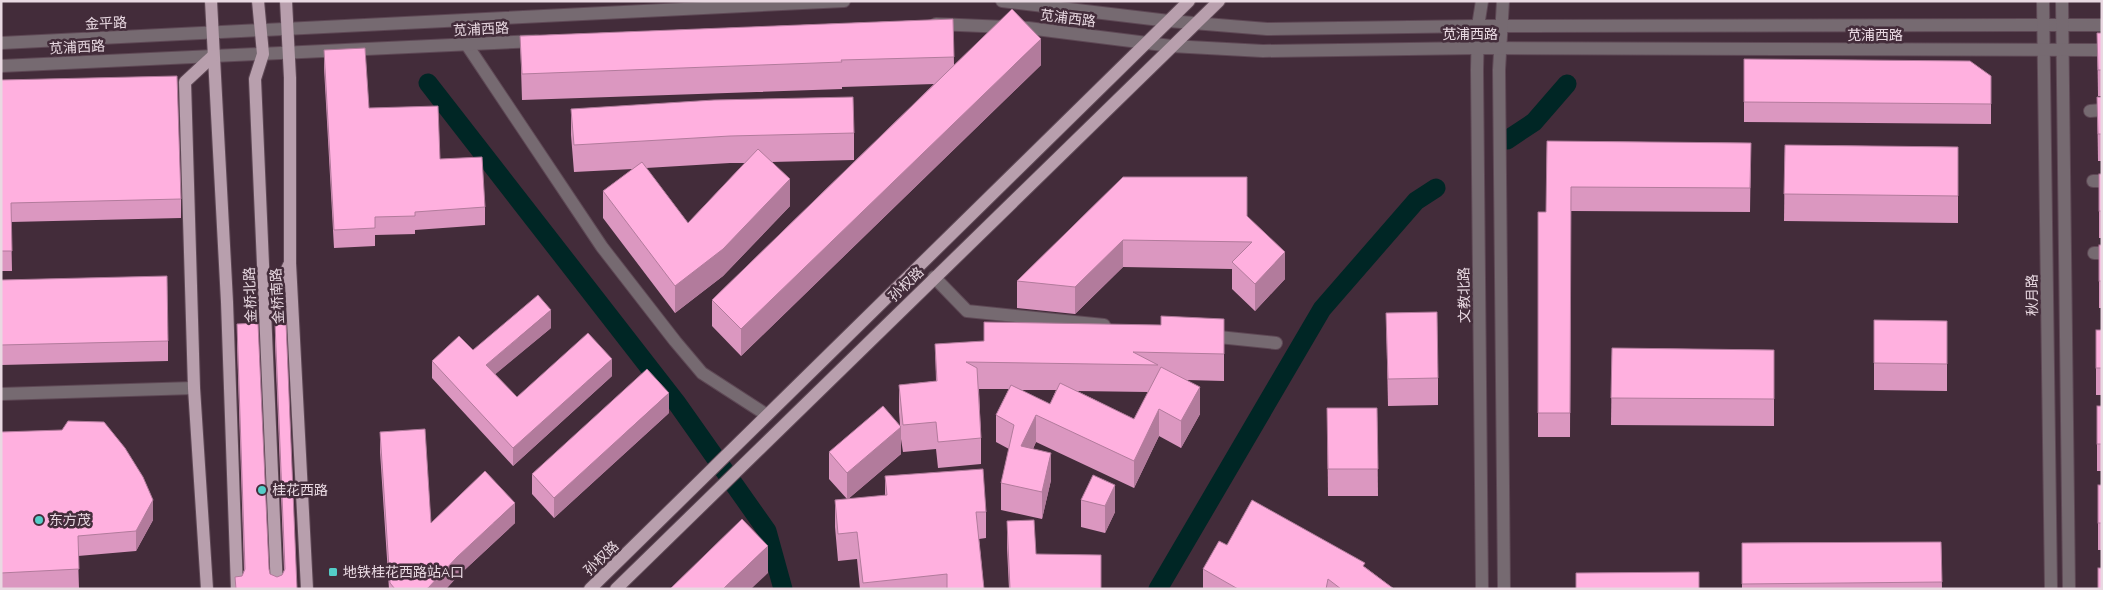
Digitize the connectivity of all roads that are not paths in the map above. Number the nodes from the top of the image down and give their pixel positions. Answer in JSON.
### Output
{"nodes":[{"id":1,"x":211,"y":1,"type":"edge"},
{"id":2,"x":258,"y":1,"type":"edge"},
{"id":3,"x":286,"y":1,"type":"edge"},
{"id":4,"x":844,"y":1,"type":"edge"},
{"id":5,"x":1002,"y":1,"type":"edge"},
{"id":6,"x":1189,"y":1,"type":"edge"},
{"id":7,"x":1219,"y":1,"type":"edge"},
{"id":8,"x":1482,"y":1,"type":"edge"},
{"id":9,"x":1503,"y":1,"type":"edge"},
{"id":10,"x":2043,"y":1,"type":"edge"},
{"id":11,"x":2062,"y":1,"type":"edge"},
{"id":12,"x":1169,"y":21,"type":"junction"},
{"id":13,"x":1197,"y":23,"type":"junction"},
{"id":14,"x":924,"y":24,"type":"edge"},
{"id":15,"x":2043,"y":25,"type":"junction"},
{"id":16,"x":2063,"y":25,"type":"junction"},
{"id":17,"x":2102,"y":25,"type":"edge"},
{"id":18,"x":1478,"y":26,"type":"junction"},
{"id":19,"x":1500,"y":26,"type":"junction"},
{"id":20,"x":287,"y":29,"type":"junction"},
{"id":21,"x":261,"y":30,"type":"junction"},
{"id":22,"x":211,"y":32,"type":"junction"},
{"id":23,"x":545,"y":41,"type":"edge"},
{"id":24,"x":1,"y":43,"type":"edge"},
{"id":25,"x":1144,"y":43,"type":"junction"},
{"id":26,"x":468,"y":44,"type":"junction"},
{"id":27,"x":1171,"y":46,"type":"junction"},
{"id":28,"x":1477,"y":48,"type":"junction"},
{"id":29,"x":1499,"y":48,"type":"junction"},
{"id":30,"x":2063,"y":50,"type":"junction"},
{"id":31,"x":2102,"y":50,"type":"edge"},
{"id":32,"x":2044,"y":51,"type":"junction"},
{"id":33,"x":288,"y":53,"type":"junction"},
{"id":34,"x":263,"y":54,"type":"junction"},
{"id":35,"x":213,"y":56,"type":"junction"},
{"id":36,"x":1,"y":66,"type":"edge"},
{"id":37,"x":290,"y":263,"type":"junction"},
{"id":38,"x":934,"y":277,"type":"junction"},
{"id":39,"x":265,"y":314,"type":"junction"},
{"id":40,"x":1112,"y":326,"type":"edge"},
{"id":41,"x":1199,"y":335,"type":"edge"},
{"id":42,"x":1276,"y":343,"type":"dead end"},
{"id":43,"x":194,"y":388,"type":"junction"},
{"id":44,"x":1,"y":394,"type":"edge"},
{"id":45,"x":767,"y":415,"type":"junction"},
{"id":46,"x":207,"y":589,"type":"edge"},
{"id":47,"x":237,"y":589,"type":"edge"},
{"id":48,"x":277,"y":589,"type":"edge"},
{"id":49,"x":307,"y":589,"type":"edge"},
{"id":50,"x":590,"y":589,"type":"edge"},
{"id":51,"x":616,"y":589,"type":"edge"},
{"id":52,"x":1482,"y":589,"type":"edge"},
{"id":53,"x":1504,"y":589,"type":"edge"},
{"id":54,"x":2051,"y":589,"type":"edge"},
{"id":55,"x":2069,"y":589,"type":"edge"}],
"edges":[{"from":1,"to":22,"type":"main road","name":"金桥北路"},
{"from":2,"to":21,"type":"main road","name":"金桥北路"},
{"from":3,"to":20,"type":"main road","name":"金桥南路"},
{"from":4,"to":20,"type":"street","name":"苋浦西路"},
{"from":5,"to":12,"type":"street","name":"苋浦西路"},
{"from":6,"to":12,"type":"main road","name":"孙权路"},
{"from":7,"to":13,"type":"main road","name":"孙权路"},
{"from":8,"to":18,"type":"street","name":"文教北路"},
{"from":9,"to":19,"type":"street"},
{"from":10,"to":15,"type":"street","name":"秋月路"},
{"from":11,"to":16,"type":"street"},
{"from":12,"to":13,"type":"street","name":"苋浦西路"},
{"from":12,"to":25,"type":"main road","name":"孙权路"},
{"from":13,"to":18,"type":"street","name":"苋浦西路"},
{"from":13,"to":27,"type":"main road","name":"孙权路"},
{"from":14,"to":25,"type":"street","name":"苋浦西路"},
{"from":15,"to":16,"type":"street","name":"苋浦西路"},
{"from":15,"to":19,"type":"street","name":"苋浦西路"},
{"from":15,"to":32,"type":"street","name":"秋月路"},
{"from":16,"to":17,"type":"street","name":"苋浦西路"},
{"from":16,"to":30,"type":"street"},
{"from":18,"to":19,"type":"street","name":"苋浦西路"},
{"from":18,"to":28,"type":"street","name":"文教北路"},
{"from":19,"to":29,"type":"street"},
{"from":20,"to":21,"type":"street","name":"苋浦西路"},
{"from":20,"to":33,"type":"main road","name":"金桥南路"},
{"from":21,"to":22,"type":"street","name":"苋浦西路"},
{"from":21,"to":34,"type":"main road","name":"金桥北路"},
{"from":22,"to":24,"type":"street","name":"金平路"},
{"from":22,"to":35,"type":"main road","name":"金桥北路"},
{"from":23,"to":26,"type":"street","name":"苋浦西路"},
{"from":25,"to":27,"type":"street","name":"苋浦西路"},
{"from":25,"to":45,"type":"main road","name":"孙权路"},
{"from":26,"to":33,"type":"street","name":"苋浦西路"},
{"from":26,"to":45,"type":"street"},
{"from":27,"to":28,"type":"street","name":"苋浦西路"},
{"from":27,"to":38,"type":"main road","name":"孙权路"},
{"from":28,"to":29,"type":"street","name":"苋浦西路"},
{"from":28,"to":52,"type":"street","name":"文教北路"},
{"from":29,"to":32,"type":"street","name":"苋浦西路"},
{"from":29,"to":53,"type":"street"},
{"from":30,"to":31,"type":"street","name":"苋浦西路"},
{"from":30,"to":32,"type":"street","name":"苋浦西路"},
{"from":30,"to":55,"type":"street"},
{"from":32,"to":54,"type":"street","name":"秋月路"},
{"from":33,"to":34,"type":"street","name":"苋浦西路"},
{"from":33,"to":37,"type":"main road","name":"金桥南路"},
{"from":34,"to":35,"type":"street","name":"苋浦西路"},
{"from":34,"to":39,"type":"main road","name":"金桥北路"},
{"from":35,"to":36,"type":"street","name":"苋浦西路"},
{"from":35,"to":43,"type":"main road"},
{"from":35,"to":47,"type":"main road","name":"金桥北路"},
{"from":37,"to":39,"type":"main road"},
{"from":37,"to":49,"type":"main road","name":"金桥南路"},
{"from":38,"to":40,"type":"street"},
{"from":38,"to":51,"type":"main road","name":"孙权路"},
{"from":39,"to":48,"type":"main road","name":"金桥北路"},
{"from":41,"to":42,"type":"street"},
{"from":43,"to":44,"type":"street"},
{"from":43,"to":46,"type":"main road"},
{"from":45,"to":50,"type":"main road","name":"孙权路"}]}
